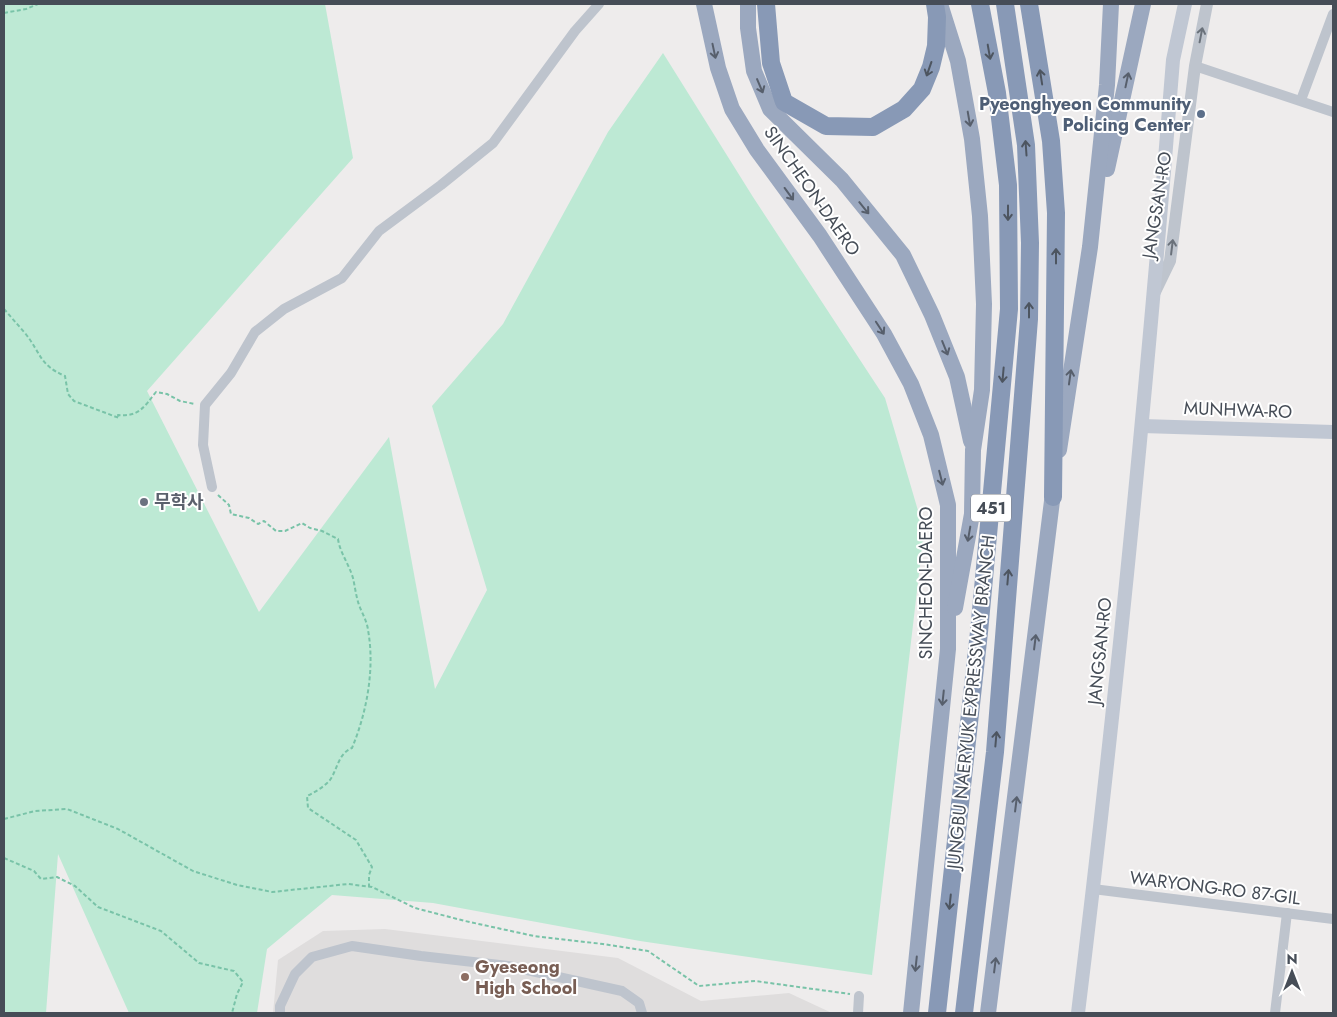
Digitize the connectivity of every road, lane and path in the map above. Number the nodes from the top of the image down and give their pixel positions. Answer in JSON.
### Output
{"nodes":[{"id":1,"x":38,"y":4,"type":"edge"},
{"id":2,"x":599,"y":4,"type":"edge"},
{"id":3,"x":704,"y":4,"type":"edge"},
{"id":4,"x":748,"y":4,"type":"edge"},
{"id":5,"x":766,"y":4,"type":"edge"},
{"id":6,"x":935,"y":4,"type":"edge"},
{"id":7,"x":940,"y":4,"type":"edge"},
{"id":8,"x":980,"y":4,"type":"edge"},
{"id":9,"x":1005,"y":4,"type":"edge"},
{"id":10,"x":1029,"y":4,"type":"edge"},
{"id":11,"x":1111,"y":4,"type":"edge"},
{"id":12,"x":1143,"y":4,"type":"edge"},
{"id":13,"x":1185,"y":4,"type":"edge"},
{"id":14,"x":1207,"y":4,"type":"edge"},
{"id":15,"x":4,"y":13,"type":"edge"},
{"id":16,"x":1333,"y":14,"type":"edge"},
{"id":17,"x":1195,"y":66,"type":"junction"},
{"id":18,"x":1301,"y":100,"type":"junction"},
{"id":19,"x":1333,"y":112,"type":"edge"},
{"id":20,"x":1090,"y":247,"type":"junction"},
{"id":21,"x":1155,"y":292,"type":"junction"},
{"id":22,"x":4,"y":309,"type":"edge"},
{"id":23,"x":205,"y":405,"type":"junction"},
{"id":24,"x":1142,"y":426,"type":"junction"},
{"id":25,"x":1333,"y":432,"type":"edge"},
{"id":26,"x":973,"y":450,"type":"junction"},
{"id":27,"x":212,"y":488,"type":"joint"},
{"id":28,"x":1053,"y":497,"type":"junction"},
{"id":29,"x":948,"y":649,"type":"junction"},
{"id":30,"x":4,"y":819,"type":"edge"},
{"id":31,"x":4,"y":858,"type":"edge"},
{"id":32,"x":368,"y":887,"type":"junction"},
{"id":33,"x":1093,"y":889,"type":"junction"},
{"id":34,"x":1287,"y":913,"type":"junction"},
{"id":35,"x":1333,"y":919,"type":"edge"},
{"id":36,"x":860,"y":996,"type":"joint"},
{"id":37,"x":232,"y":1013,"type":"edge"},
{"id":38,"x":280,"y":1013,"type":"edge"},
{"id":39,"x":642,"y":1013,"type":"edge"},
{"id":40,"x":858,"y":1013,"type":"edge"},
{"id":41,"x":911,"y":1013,"type":"edge"},
{"id":42,"x":937,"y":1013,"type":"edge"},
{"id":43,"x":964,"y":1013,"type":"edge"},
{"id":44,"x":988,"y":1013,"type":"edge"},
{"id":45,"x":1078,"y":1013,"type":"edge"},
{"id":46,"x":1275,"y":1013,"type":"edge"}],
"edges":[{"from":1,"to":15,"type":"path"},
{"from":2,"to":23,"type":"street"},
{"from":3,"to":29,"type":"highway","name":"SINCHEON-DAERO","one_way":true},
{"from":4,"to":26,"type":"highway","one_way":true},
{"from":6,"to":5,"type":"highway","one_way":true},
{"from":7,"to":26,"type":"highway","one_way":true},
{"from":8,"to":42,"type":"highway","name":"JUNGBU NAERYUK EXPRESSWAY BRANCH","number":"451","one_way":true},
{"from":43,"to":9,"type":"highway","name":"JUNGBU NAERYUK EXPRESSWAY BRANCH","number":"451","one_way":true},
{"from":28,"to":10,"type":"highway","one_way":true},
{"from":11,"to":20,"type":"highway"},
{"from":20,"to":12,"type":"highway","one_way":true},
{"from":13,"to":21,"type":"main road","name":"JANGSAN-RO"},
{"from":17,"to":14,"type":"street","name":"JANGSAN-RO","one_way":true},
{"from":16,"to":18,"type":"street"},
{"from":17,"to":18,"type":"street"},
{"from":21,"to":17,"type":"street","name":"JANGSAN-RO","one_way":true},
{"from":18,"to":19,"type":"street"},
{"from":28,"to":20,"type":"highway","one_way":true},
{"from":21,"to":24,"type":"main road","name":"JANGSAN-RO"},
{"from":22,"to":23,"type":"path"},
{"from":23,"to":27,"type":"street"},
{"from":24,"to":25,"type":"main road","name":"MUNHWA-RO"},
{"from":24,"to":33,"type":"main road","name":"JANGSAN-RO"},
{"from":26,"to":29,"type":"highway","one_way":true},
{"from":27,"to":32,"type":"path"},
{"from":44,"to":28,"type":"highway","one_way":true},
{"from":29,"to":41,"type":"highway","name":"SINCHEON-DAERO","one_way":true},
{"from":30,"to":32,"type":"path"},
{"from":31,"to":37,"type":"path"},
{"from":32,"to":36,"type":"path"},
{"from":33,"to":34,"type":"street","name":"WARYONG-RO 87-GIL"},
{"from":33,"to":45,"type":"main road","name":"JANGSAN-RO"},
{"from":34,"to":35,"type":"street","name":"WARYONG-RO 87-GIL"},
{"from":34,"to":46,"type":"street"},
{"from":36,"to":40,"type":"street"},
{"from":38,"to":39,"type":"street"}]}
